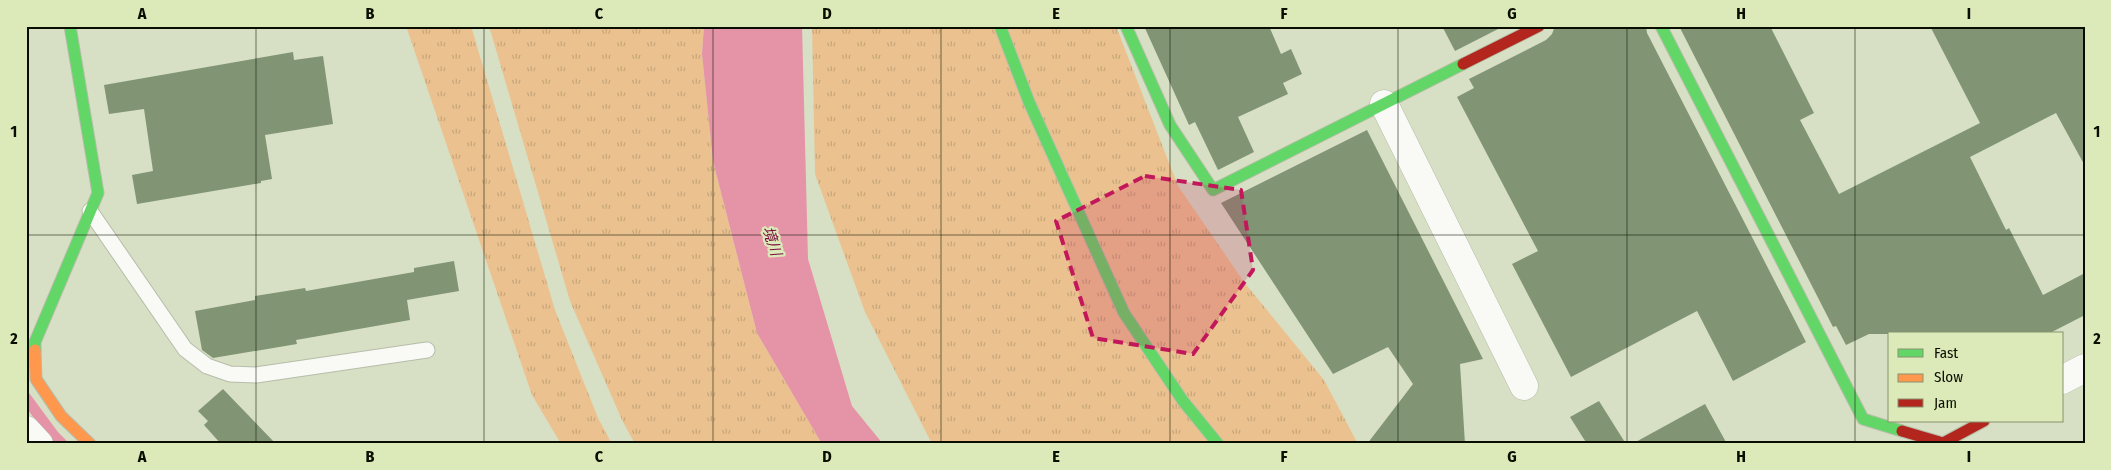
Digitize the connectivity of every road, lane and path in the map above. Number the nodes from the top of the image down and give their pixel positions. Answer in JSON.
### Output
{"nodes":[{"id":1,"x":70,"y":26,"type":"edge"},
{"id":2,"x":1000,"y":26,"type":"edge"},
{"id":3,"x":1126,"y":26,"type":"edge"},
{"id":4,"x":1539,"y":26,"type":"edge"},
{"id":5,"x":1661,"y":26,"type":"edge"},
{"id":6,"x":1384,"y":104,"type":"junction"},
{"id":7,"x":90,"y":211,"type":"junction"},
{"id":8,"x":427,"y":350,"type":"dead end"},
{"id":9,"x":2085,"y":368,"type":"edge"},
{"id":10,"x":2064,"y":379,"type":"edge"},
{"id":11,"x":1524,"y":386,"type":"dead end"},
{"id":12,"x":1982,"y":422,"type":"edge"},
{"id":13,"x":26,"y":430,"type":"edge"},
{"id":14,"x":39,"y":444,"type":"edge"},
{"id":15,"x":90,"y":444,"type":"edge"},
{"id":16,"x":1218,"y":444,"type":"edge"}],
"edges":[{"from":1,"to":7,"type":"street"},
{"from":2,"to":16,"type":"street"},
{"from":3,"to":6,"type":"street"},
{"from":4,"to":6,"type":"street"},
{"from":5,"to":12,"type":"street"},
{"from":6,"to":11,"type":"street"},
{"from":7,"to":8,"type":"lane"},
{"from":7,"to":15,"type":"street"},
{"from":9,"to":10,"type":"street"},
{"from":13,"to":14,"type":"street"}]}
